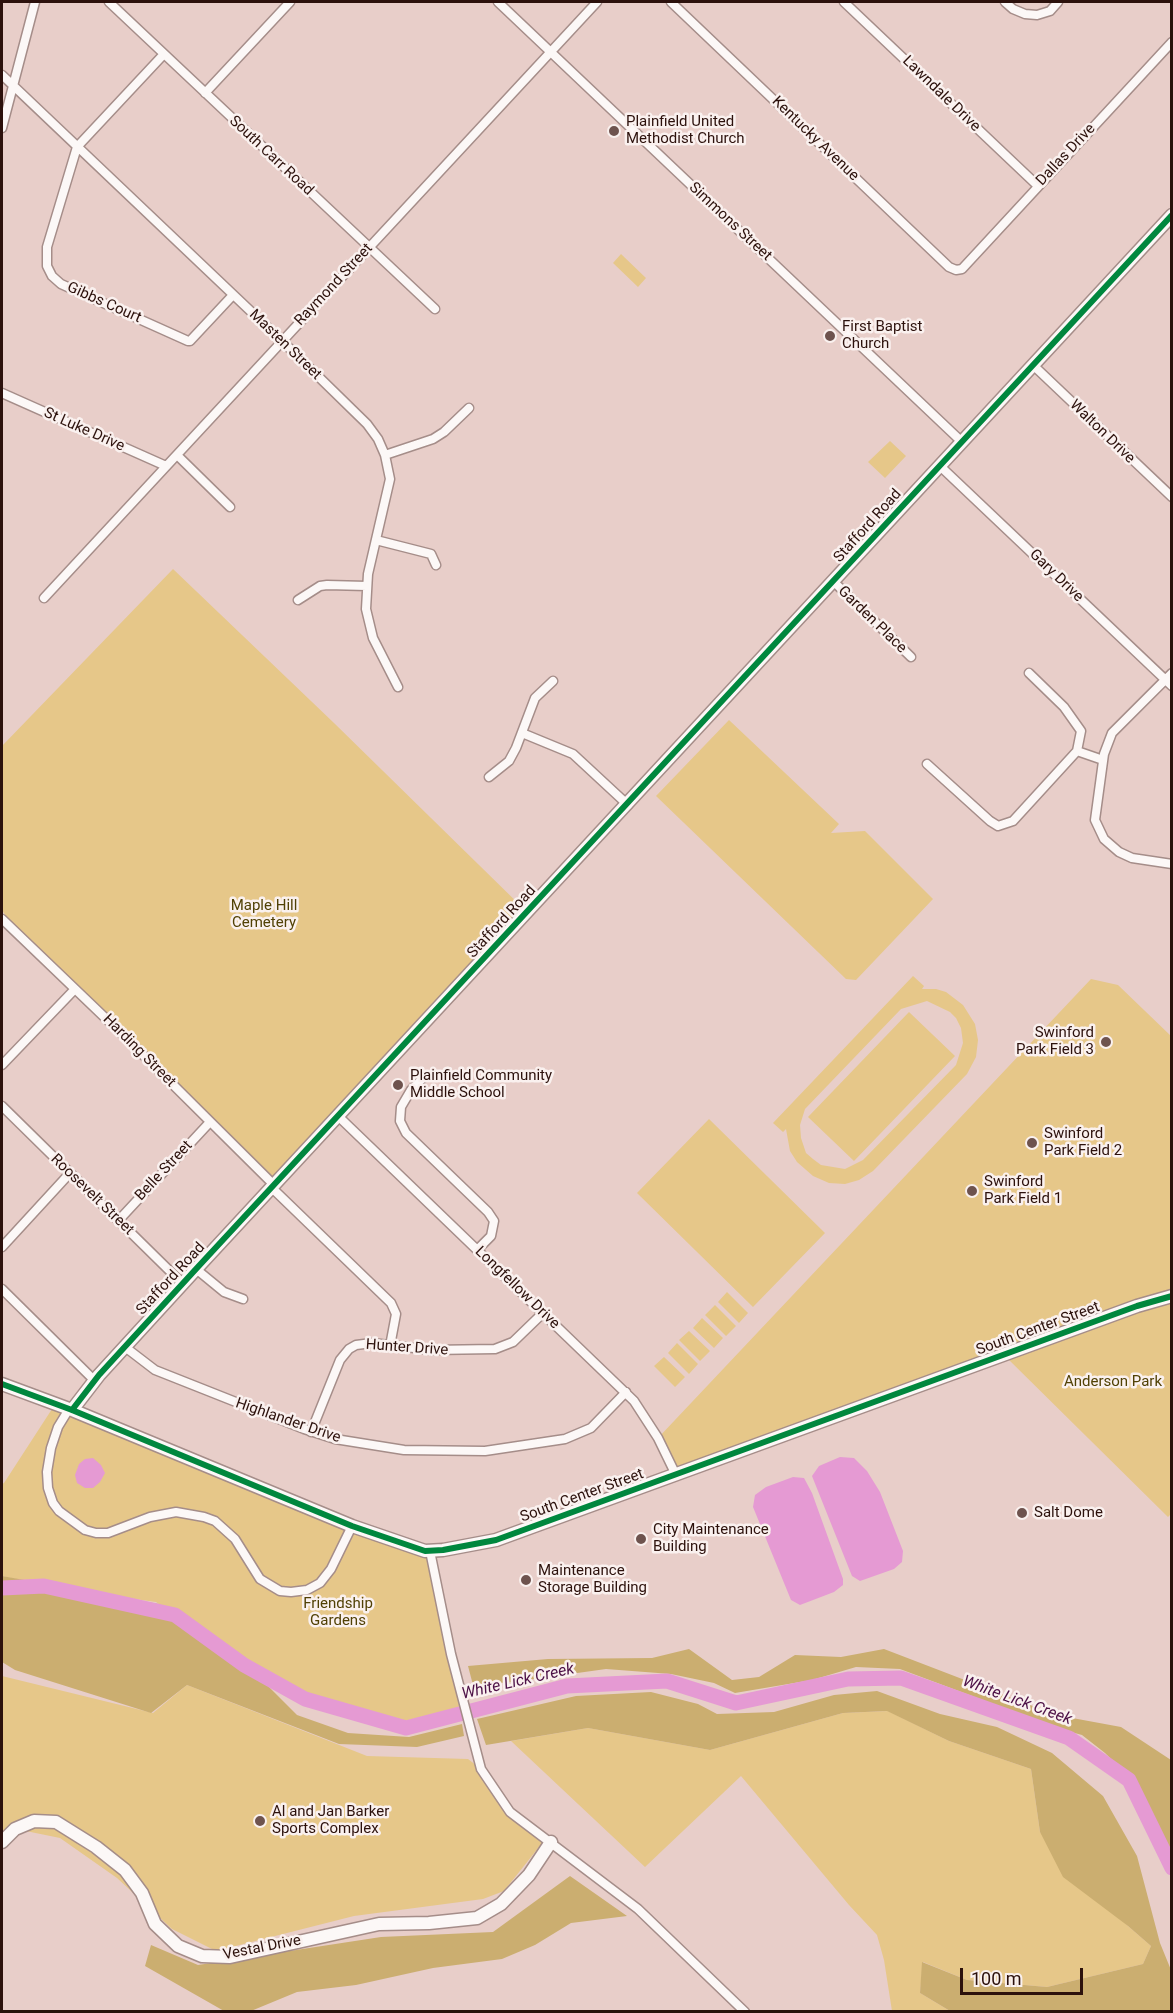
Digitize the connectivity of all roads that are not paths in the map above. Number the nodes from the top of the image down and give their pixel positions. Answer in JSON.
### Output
{"nodes":[{"id":1,"x":35,"y":2,"type":"edge"},
{"id":2,"x":109,"y":2,"type":"edge"},
{"id":3,"x":290,"y":2,"type":"edge"},
{"id":4,"x":498,"y":2,"type":"edge"},
{"id":5,"x":597,"y":2,"type":"edge"},
{"id":6,"x":671,"y":2,"type":"edge"},
{"id":7,"x":844,"y":2,"type":"edge"},
{"id":8,"x":1005,"y":2,"type":"edge"},
{"id":9,"x":1058,"y":2,"type":"edge"},
{"id":10,"x":1172,"y":42,"type":"edge"},
{"id":11,"x":551,"y":51,"type":"junction"},
{"id":12,"x":164,"y":54,"type":"junction"},
{"id":13,"x":2,"y":75,"type":"edge"},
{"id":14,"x":13,"y":87,"type":"junction"},
{"id":15,"x":205,"y":93,"type":"junction"},
{"id":16,"x":2,"y":128,"type":"edge"},
{"id":17,"x":77,"y":147,"type":"junction"},
{"id":18,"x":1038,"y":186,"type":"junction"},
{"id":19,"x":1172,"y":216,"type":"edge"},
{"id":20,"x":369,"y":248,"type":"junction"},
{"id":21,"x":962,"y":269,"type":"joint"},
{"id":22,"x":233,"y":295,"type":"junction"},
{"id":23,"x":435,"y":309,"type":"dead end"},
{"id":24,"x":282,"y":341,"type":"junction"},
{"id":25,"x":1034,"y":366,"type":"junction"},
{"id":26,"x":2,"y":393,"type":"edge"},
{"id":27,"x":469,"y":408,"type":"dead end"},
{"id":28,"x":962,"y":442,"type":"junction"},
{"id":29,"x":177,"y":455,"type":"junction"},
{"id":30,"x":385,"y":455,"type":"junction"},
{"id":31,"x":166,"y":466,"type":"junction"},
{"id":32,"x":940,"y":466,"type":"junction"},
{"id":33,"x":1172,"y":497,"type":"edge"},
{"id":34,"x":230,"y":507,"type":"dead end"},
{"id":35,"x":376,"y":540,"type":"junction"},
{"id":36,"x":436,"y":565,"type":"dead end"},
{"id":37,"x":834,"y":582,"type":"junction"},
{"id":38,"x":367,"y":586,"type":"junction"},
{"id":39,"x":44,"y":598,"type":"dead end"},
{"id":40,"x":298,"y":600,"type":"dead end"},
{"id":41,"x":911,"y":657,"type":"dead end"},
{"id":42,"x":1029,"y":673,"type":"dead end"},
{"id":43,"x":1172,"y":673,"type":"edge"},
{"id":44,"x":553,"y":681,"type":"dead end"},
{"id":45,"x":1168,"y":683,"type":"edge"},
{"id":46,"x":398,"y":687,"type":"dead end"},
{"id":47,"x":522,"y":732,"type":"junction"},
{"id":48,"x":1077,"y":751,"type":"junction"},
{"id":49,"x":1103,"y":760,"type":"junction"},
{"id":50,"x":927,"y":764,"type":"dead end"},
{"id":51,"x":489,"y":777,"type":"dead end"},
{"id":52,"x":628,"y":804,"type":"junction"},
{"id":53,"x":1172,"y":864,"type":"edge"},
{"id":54,"x":2,"y":919,"type":"edge"},
{"id":55,"x":75,"y":988,"type":"junction"},
{"id":56,"x":2,"y":1065,"type":"edge"},
{"id":57,"x":425,"y":1076,"type":"dead end"},
{"id":58,"x":2,"y":1106,"type":"edge"},
{"id":59,"x":338,"y":1116,"type":"junction"},
{"id":60,"x":210,"y":1122,"type":"junction"},
{"id":61,"x":70,"y":1173,"type":"junction"},
{"id":62,"x":273,"y":1186,"type":"junction"},
{"id":63,"x":118,"y":1221,"type":"junction"},
{"id":64,"x":2,"y":1247,"type":"edge"},
{"id":65,"x":477,"y":1250,"type":"junction"},
{"id":66,"x":196,"y":1269,"type":"junction"},
{"id":67,"x":183,"y":1284,"type":"junction"},
{"id":68,"x":2,"y":1289,"type":"edge"},
{"id":69,"x":1172,"y":1296,"type":"edge"},
{"id":70,"x":243,"y":1299,"type":"dead end"},
{"id":71,"x":543,"y":1313,"type":"junction"},
{"id":72,"x":390,"y":1346,"type":"junction"},
{"id":73,"x":125,"y":1347,"type":"junction"},
{"id":74,"x":95,"y":1381,"type":"junction"},
{"id":75,"x":2,"y":1384,"type":"edge"},
{"id":76,"x":626,"y":1392,"type":"junction"},
{"id":77,"x":70,"y":1410,"type":"junction"},
{"id":78,"x":311,"y":1432,"type":"junction"},
{"id":79,"x":676,"y":1475,"type":"junction"},
{"id":80,"x":352,"y":1526,"type":"junction"},
{"id":81,"x":430,"y":1551,"type":"junction"},
{"id":82,"x":2,"y":1842,"type":"edge"},
{"id":83,"x":551,"y":1842,"type":"junction"},
{"id":84,"x":745,"y":2012,"type":"edge"}],
"edges":[{"from":1,"to":14,"type":"street"},
{"from":2,"to":12,"type":"street","name":"South Carr Road"},
{"from":3,"to":15,"type":"street"},
{"from":4,"to":11,"type":"street","name":"Simmons Street"},
{"from":5,"to":11,"type":"street","name":"Raymond Street"},
{"from":6,"to":21,"type":"street","name":"Kentucky Avenue"},
{"from":7,"to":18,"type":"street","name":"Lawndale Drive"},
{"from":8,"to":9,"type":"street"},
{"from":10,"to":18,"type":"street","name":"Dallas Drive"},
{"from":11,"to":20,"type":"street","name":"Raymond Street"},
{"from":11,"to":28,"type":"street","name":"Simmons Street"},
{"from":12,"to":15,"type":"street","name":"South Carr Road"},
{"from":12,"to":17,"type":"street"},
{"from":13,"to":14,"type":"street","name":"Masten Street"},
{"from":14,"to":16,"type":"street"},
{"from":14,"to":17,"type":"street","name":"Masten Street"},
{"from":15,"to":20,"type":"street","name":"South Carr Road"},
{"from":17,"to":22,"type":"street","name":"Masten Street"},
{"from":17,"to":22,"type":"street","name":"Gibbs Court"},
{"from":18,"to":21,"type":"street","name":"Dallas Drive"},
{"from":19,"to":25,"type":"street","name":"Stafford Road"},
{"from":20,"to":23,"type":"street","name":"South Carr Road"},
{"from":20,"to":24,"type":"street","name":"Raymond Street"},
{"from":22,"to":24,"type":"street","name":"Masten Street"},
{"from":24,"to":29,"type":"street","name":"Raymond Street"},
{"from":24,"to":30,"type":"street","name":"Masten Street"},
{"from":25,"to":28,"type":"street","name":"Stafford Road"},
{"from":25,"to":33,"type":"street","name":"Walton Drive"},
{"from":26,"to":31,"type":"street","name":"St Luke Drive"},
{"from":27,"to":30,"type":"street"},
{"from":28,"to":32,"type":"street","name":"Stafford Road"},
{"from":29,"to":31,"type":"street","name":"Raymond Street"},
{"from":29,"to":34,"type":"street"},
{"from":30,"to":35,"type":"street","name":"Masten Street"},
{"from":31,"to":39,"type":"street","name":"Raymond Street"},
{"from":32,"to":37,"type":"street","name":"Stafford Road"},
{"from":32,"to":45,"type":"street","name":"Gary Drive"},
{"from":35,"to":36,"type":"street"},
{"from":35,"to":38,"type":"street","name":"Masten Street"},
{"from":37,"to":41,"type":"street","name":"Garden Place"},
{"from":37,"to":52,"type":"street","name":"Stafford Road"},
{"from":38,"to":40,"type":"street"},
{"from":38,"to":46,"type":"street","name":"Masten Street"},
{"from":42,"to":48,"type":"street"},
{"from":43,"to":45,"type":"street"},
{"from":44,"to":47,"type":"street"},
{"from":45,"to":49,"type":"street"},
{"from":47,"to":51,"type":"street"},
{"from":47,"to":52,"type":"street"},
{"from":48,"to":49,"type":"street"},
{"from":48,"to":50,"type":"street"},
{"from":49,"to":53,"type":"street"},
{"from":52,"to":59,"type":"street","name":"Stafford Road"},
{"from":54,"to":55,"type":"street","name":"Harding Street"},
{"from":55,"to":56,"type":"street"},
{"from":55,"to":60,"type":"street","name":"Harding Street"},
{"from":57,"to":65,"type":"street"},
{"from":58,"to":61,"type":"street","name":"Roosevelt Street"},
{"from":59,"to":62,"type":"street","name":"Stafford Road"},
{"from":59,"to":65,"type":"street","name":"Longfellow Drive"},
{"from":60,"to":62,"type":"street","name":"Harding Street"},
{"from":60,"to":63,"type":"street","name":"Belle Street"},
{"from":61,"to":63,"type":"street","name":"Roosevelt Street"},
{"from":61,"to":64,"type":"street"},
{"from":62,"to":66,"type":"street","name":"Stafford Road"},
{"from":62,"to":72,"type":"street","name":"Harding Street"},
{"from":63,"to":67,"type":"street","name":"Roosevelt Street"},
{"from":65,"to":71,"type":"street","name":"Longfellow Drive"},
{"from":66,"to":67,"type":"street","name":"Stafford Road"},
{"from":66,"to":70,"type":"street"},
{"from":67,"to":73,"type":"street","name":"Stafford Road"},
{"from":68,"to":74,"type":"street"},
{"from":69,"to":79,"type":"street","name":"South Center Street"},
{"from":71,"to":72,"type":"street","name":"Hunter Drive"},
{"from":71,"to":76,"type":"street","name":"Longfellow Drive"},
{"from":72,"to":78,"type":"street","name":"Hunter Drive"},
{"from":73,"to":74,"type":"street","name":"Stafford Road"},
{"from":73,"to":78,"type":"street","name":"Highlander Drive"},
{"from":74,"to":77,"type":"street","name":"Stafford Road"},
{"from":75,"to":77,"type":"street","name":"South Center Street"},
{"from":76,"to":78,"type":"street","name":"Highlander Drive"},
{"from":76,"to":79,"type":"street","name":"Longfellow Drive"},
{"from":77,"to":80,"type":"street","name":"South Center Street"},
{"from":77,"to":80,"type":"street"},
{"from":79,"to":81,"type":"street","name":"South Center Street"},
{"from":80,"to":81,"type":"street","name":"South Center Street"},
{"from":81,"to":83,"type":"street"},
{"from":82,"to":83,"type":"street","name":"Vestal Drive"},
{"from":83,"to":84,"type":"street"}]}
